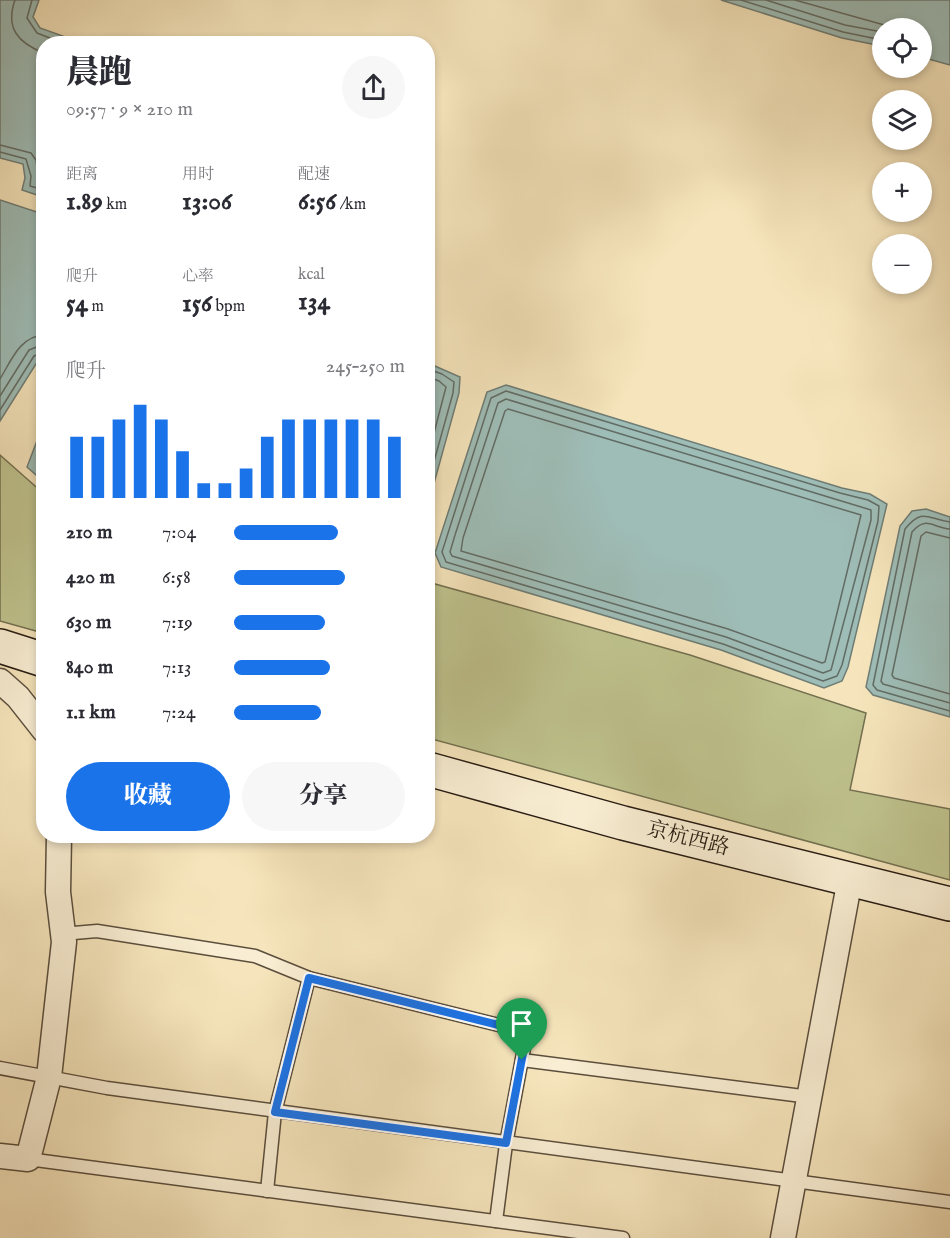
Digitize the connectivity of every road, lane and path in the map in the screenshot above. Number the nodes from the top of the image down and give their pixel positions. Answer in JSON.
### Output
{"nodes":[{"id":1,"x":0,"y":646,"type":"edge"},
{"id":2,"x":36,"y":657,"type":"edge"},
{"id":3,"x":0,"y":681,"type":"edge"},
{"id":4,"x":36,"y":720,"type":"edge"},
{"id":5,"x":435,"y":771,"type":"edge"},
{"id":6,"x":59,"y":843,"type":"edge"},
{"id":7,"x":850,"y":879,"type":"junction"},
{"id":8,"x":950,"y":904,"type":"edge"},
{"id":9,"x":62,"y":934,"type":"junction"},
{"id":10,"x":309,"y":978,"type":"junction"},
{"id":11,"x":522,"y":1060,"type":"junction"},
{"id":12,"x":0,"y":1068,"type":"edge"},
{"id":13,"x":49,"y":1077,"type":"junction"},
{"id":14,"x":810,"y":1097,"type":"junction"},
{"id":15,"x":275,"y":1112,"type":"junction"},
{"id":16,"x":506,"y":1143,"type":"junction"},
{"id":17,"x":0,"y":1155,"type":"edge"},
{"id":18,"x":28,"y":1159,"type":"junction"},
{"id":19,"x":794,"y":1180,"type":"junction"},
{"id":20,"x":267,"y":1191,"type":"junction"},
{"id":21,"x":950,"y":1202,"type":"edge"},
{"id":22,"x":496,"y":1221,"type":"junction"},
{"id":23,"x":623,"y":1238,"type":"edge"},
{"id":24,"x":783,"y":1238,"type":"edge"}],
"edges":[{"from":1,"to":2,"type":"main road"},
{"from":3,"to":4,"type":"street"},
{"from":5,"to":7,"type":"main road","name":"京杭西路"},
{"from":6,"to":9,"type":"street"},
{"from":7,"to":8,"type":"main road","name":"京杭西路"},
{"from":7,"to":14,"type":"street"},
{"from":9,"to":10,"type":"lane"},
{"from":9,"to":13,"type":"street"},
{"from":10,"to":11,"type":"lane"},
{"from":10,"to":15,"type":"lane"},
{"from":11,"to":14,"type":"lane"},
{"from":11,"to":16,"type":"lane"},
{"from":12,"to":13,"type":"lane"},
{"from":13,"to":15,"type":"lane"},
{"from":13,"to":18,"type":"street"},
{"from":14,"to":19,"type":"street"},
{"from":15,"to":16,"type":"lane"},
{"from":15,"to":20,"type":"lane"},
{"from":16,"to":19,"type":"lane"},
{"from":16,"to":22,"type":"lane"},
{"from":17,"to":18,"type":"street"},
{"from":18,"to":20,"type":"lane"},
{"from":19,"to":21,"type":"lane"},
{"from":19,"to":24,"type":"street"},
{"from":20,"to":22,"type":"lane"},
{"from":22,"to":23,"type":"lane"}]}
